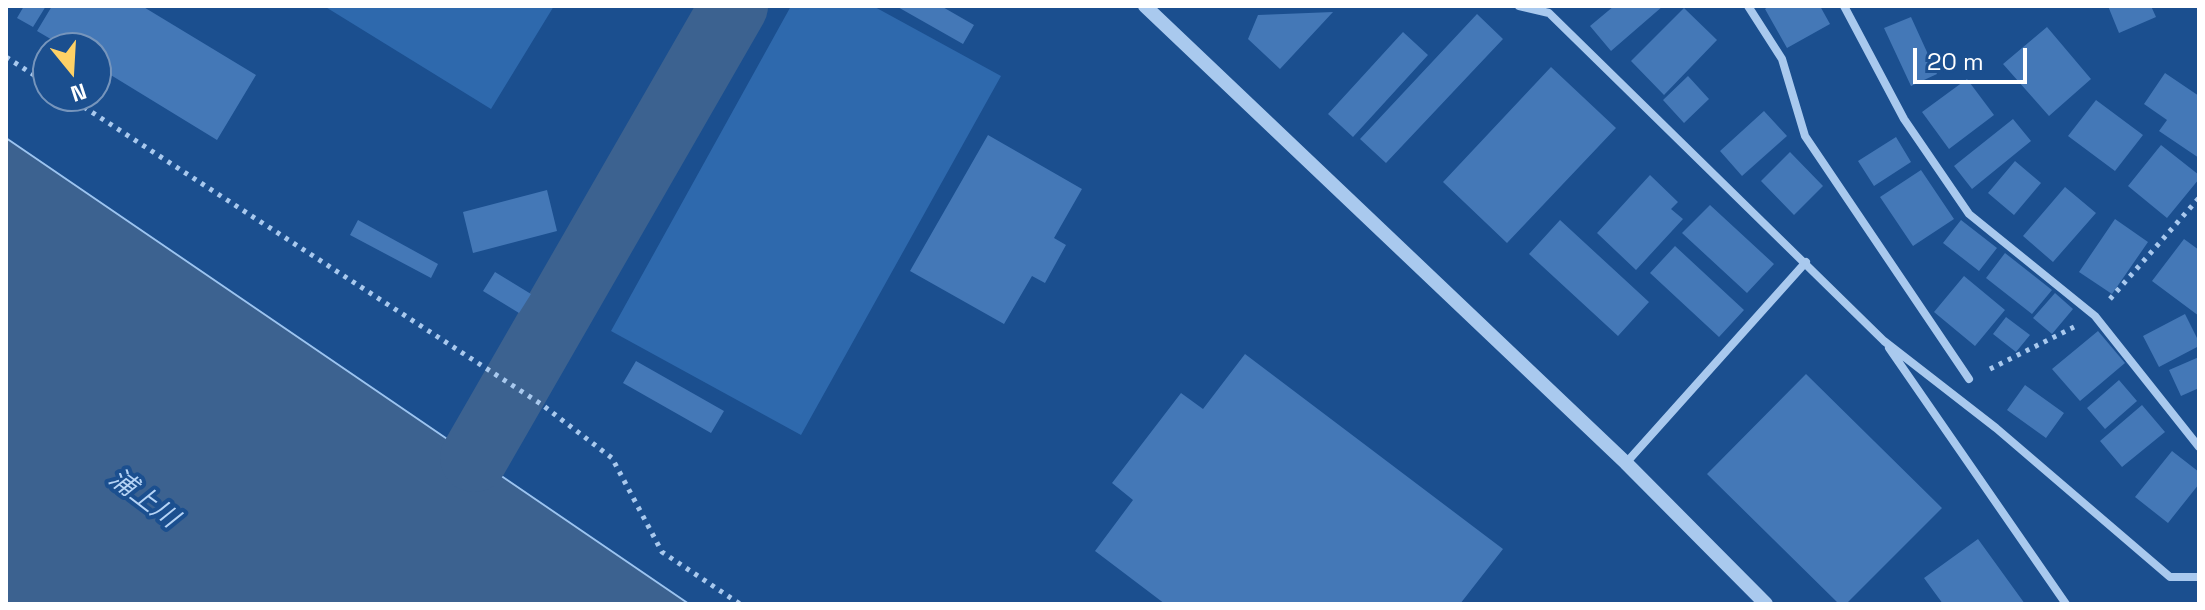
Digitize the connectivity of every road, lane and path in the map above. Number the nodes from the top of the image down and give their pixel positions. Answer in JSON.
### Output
{"nodes":[{"id":1,"x":1145,"y":6,"type":"edge"},
{"id":2,"x":1519,"y":6,"type":"edge"},
{"id":3,"x":1557,"y":6,"type":"edge"},
{"id":4,"x":1748,"y":6,"type":"edge"},
{"id":5,"x":1844,"y":6,"type":"edge"},
{"id":6,"x":1549,"y":13,"type":"junction"},
{"id":7,"x":6,"y":57,"type":"edge"},
{"id":8,"x":32,"y":74,"type":"edge"},
{"id":9,"x":92,"y":112,"type":"edge"},
{"id":10,"x":1806,"y":262,"type":"junction"},
{"id":11,"x":1884,"y":341,"type":"junction"},
{"id":12,"x":1969,"y":379,"type":"dead end"},
{"id":13,"x":2199,"y":447,"type":"edge"},
{"id":14,"x":1626,"y":463,"type":"junction"},
{"id":15,"x":2199,"y":577,"type":"edge"},
{"id":16,"x":740,"y":604,"type":"edge"},
{"id":17,"x":1766,"y":604,"type":"edge"},
{"id":18,"x":2066,"y":604,"type":"edge"}],
"edges":[{"from":1,"to":14,"type":"street"},
{"from":2,"to":6,"type":"street"},
{"from":3,"to":6,"type":"street"},
{"from":4,"to":12,"type":"street"},
{"from":5,"to":13,"type":"street"},
{"from":6,"to":10,"type":"street"},
{"from":7,"to":8,"type":"path"},
{"from":9,"to":16,"type":"path"},
{"from":10,"to":11,"type":"street"},
{"from":10,"to":14,"type":"street"},
{"from":11,"to":15,"type":"street"},
{"from":11,"to":18,"type":"street"},
{"from":14,"to":17,"type":"street"}]}
